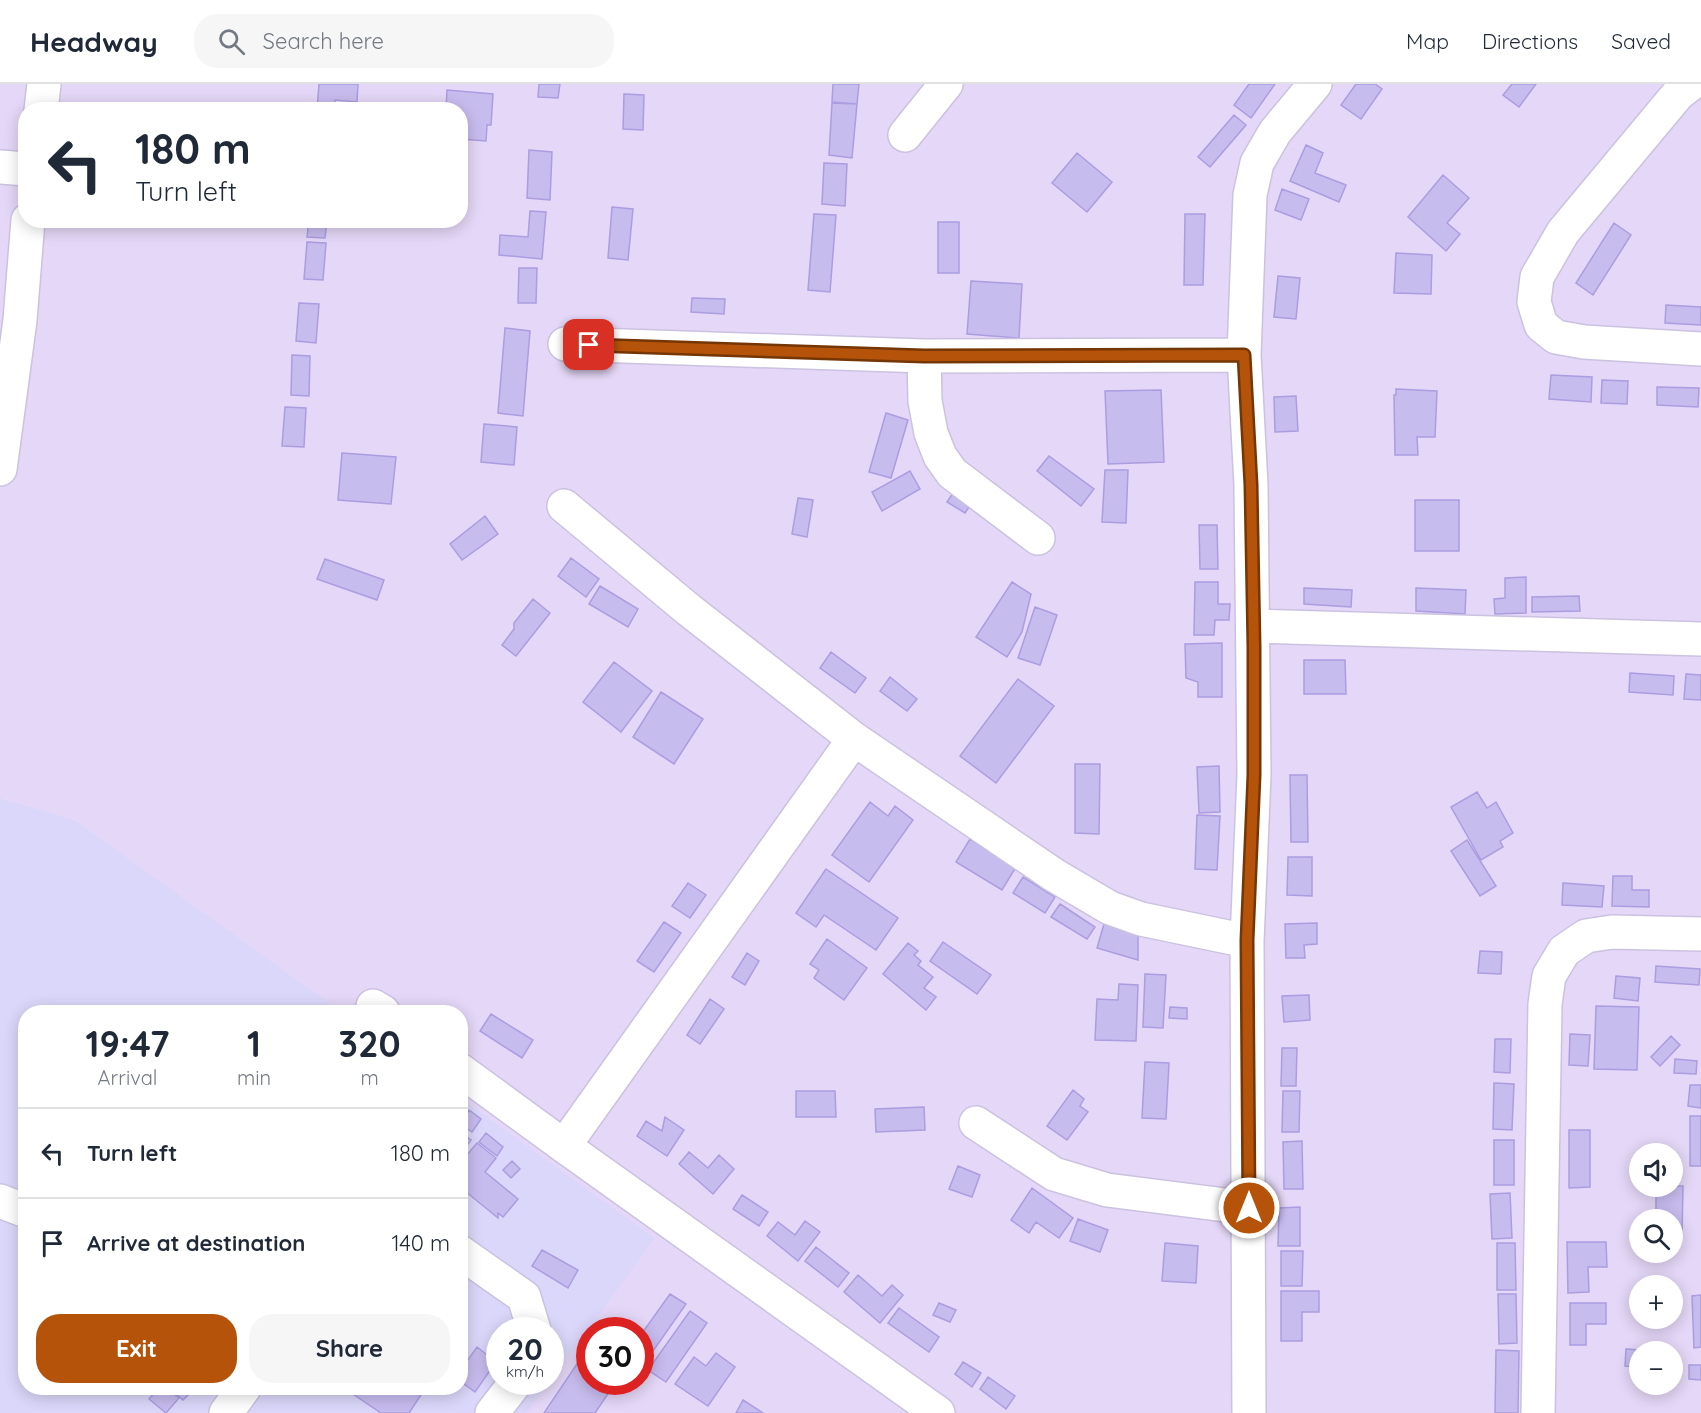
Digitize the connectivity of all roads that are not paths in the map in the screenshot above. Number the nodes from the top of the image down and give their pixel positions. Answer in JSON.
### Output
{"nodes":[{"id":1,"x":44,"y":84,"type":"edge"},
{"id":2,"x":946,"y":84,"type":"edge"},
{"id":3,"x":1315,"y":84,"type":"edge"},
{"id":4,"x":1691,"y":84,"type":"edge"},
{"id":5,"x":42,"y":102,"type":"edge"},
{"id":6,"x":905,"y":135,"type":"dead end"},
{"id":7,"x":0,"y":167,"type":"edge"},
{"id":8,"x":18,"y":168,"type":"edge"},
{"id":9,"x":27,"y":228,"type":"edge"},
{"id":10,"x":565,"y":344,"type":"dead end"},
{"id":11,"x":1701,"y":349,"type":"edge"},
{"id":12,"x":1244,"y":355,"type":"junction"},
{"id":13,"x":924,"y":356,"type":"junction"},
{"id":14,"x":0,"y":469,"type":"edge"},
{"id":15,"x":564,"y":506,"type":"dead end"},
{"id":16,"x":1038,"y":538,"type":"dead end"},
{"id":17,"x":1254,"y":626,"type":"junction"},
{"id":18,"x":1701,"y":639,"type":"edge"},
{"id":19,"x":854,"y":739,"type":"junction"},
{"id":20,"x":1701,"y":934,"type":"edge"},
{"id":21,"x":1247,"y":940,"type":"junction"},
{"id":22,"x":468,"y":1076,"type":"edge"},
{"id":23,"x":976,"y":1123,"type":"dead end"},
{"id":24,"x":564,"y":1146,"type":"junction"},
{"id":25,"x":0,"y":1201,"type":"edge"},
{"id":26,"x":18,"y":1208,"type":"edge"},
{"id":27,"x":1249,"y":1208,"type":"junction"},
{"id":28,"x":468,"y":1258,"type":"edge"},
{"id":29,"x":530,"y":1317,"type":"edge"},
{"id":30,"x":239,"y":1395,"type":"edge"},
{"id":31,"x":506,"y":1395,"type":"edge"},
{"id":32,"x":226,"y":1413,"type":"edge"},
{"id":33,"x":492,"y":1413,"type":"edge"},
{"id":34,"x":939,"y":1413,"type":"edge"},
{"id":35,"x":1249,"y":1413,"type":"edge"},
{"id":36,"x":1538,"y":1413,"type":"edge"}],
"edges":[{"from":1,"to":5,"type":"street"},
{"from":2,"to":6,"type":"street"},
{"from":3,"to":12,"type":"street"},
{"from":4,"to":11,"type":"street"},
{"from":7,"to":8,"type":"street"},
{"from":9,"to":14,"type":"street"},
{"from":10,"to":13,"type":"street"},
{"from":12,"to":13,"type":"street"},
{"from":12,"to":17,"type":"street"},
{"from":13,"to":16,"type":"street"},
{"from":15,"to":19,"type":"street"},
{"from":17,"to":18,"type":"street"},
{"from":17,"to":21,"type":"street"},
{"from":19,"to":21,"type":"street"},
{"from":19,"to":24,"type":"street"},
{"from":20,"to":36,"type":"street"},
{"from":21,"to":27,"type":"street"},
{"from":22,"to":24,"type":"street"},
{"from":23,"to":27,"type":"street"},
{"from":24,"to":34,"type":"street"},
{"from":25,"to":26,"type":"street"},
{"from":27,"to":35,"type":"street"},
{"from":28,"to":29,"type":"street"},
{"from":30,"to":32,"type":"street"},
{"from":31,"to":33,"type":"street"}]}
